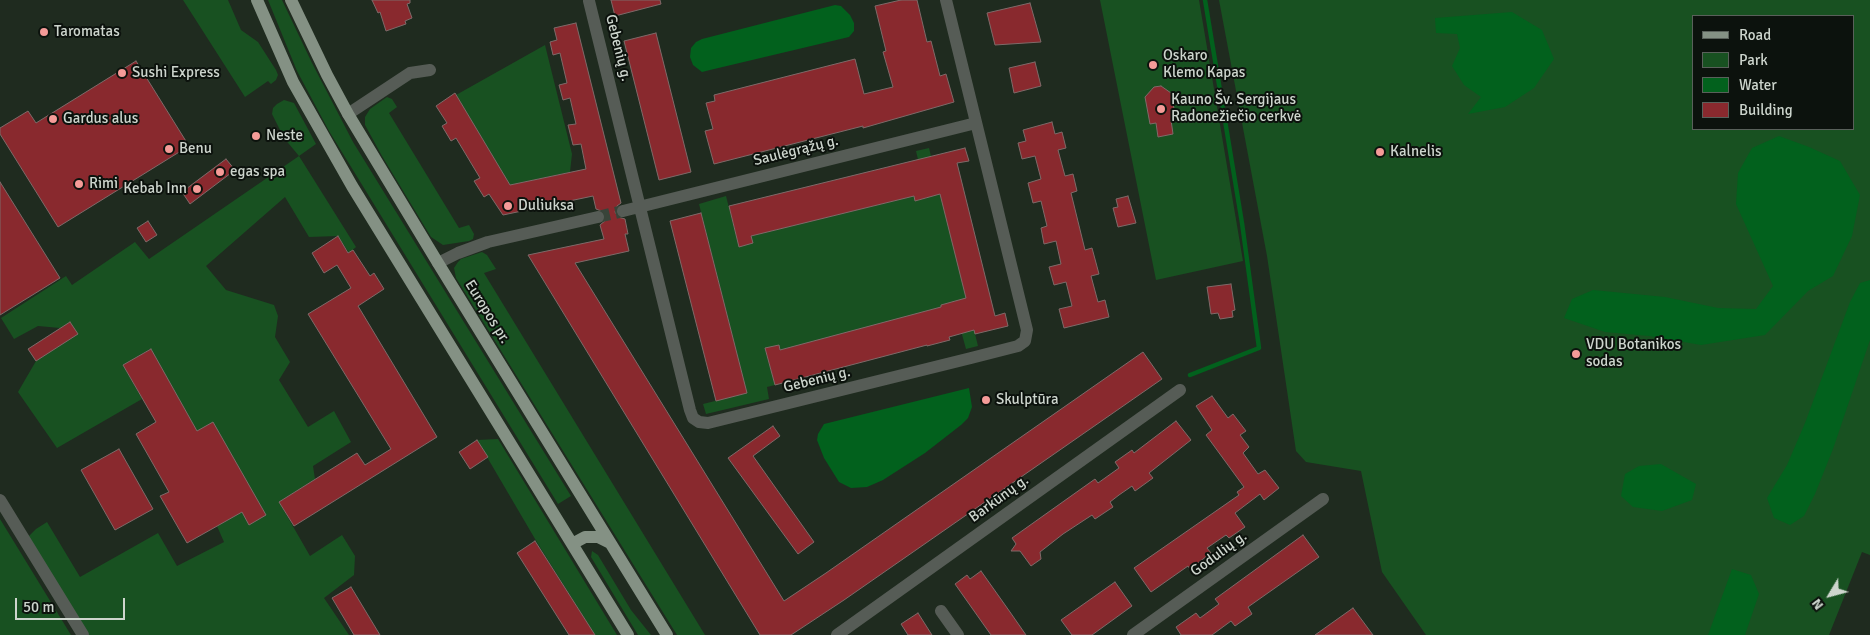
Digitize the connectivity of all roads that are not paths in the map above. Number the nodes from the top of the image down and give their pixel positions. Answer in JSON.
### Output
{"nodes":[{"id":1,"x":256,"y":0,"type":"edge"},
{"id":2,"x":291,"y":0,"type":"edge"},
{"id":3,"x":946,"y":0,"type":"edge"},
{"id":4,"x":589,"y":1,"type":"edge"},
{"id":5,"x":430,"y":70,"type":"dead end"},
{"id":6,"x":348,"y":114,"type":"junction"},
{"id":7,"x":976,"y":123,"type":"junction"},
{"id":8,"x":641,"y":207,"type":"junction"},
{"id":9,"x":623,"y":211,"type":"tunnel mouth"},
{"id":10,"x":598,"y":217,"type":"tunnel mouth"},
{"id":11,"x":438,"y":263,"type":"junction"},
{"id":12,"x":1180,"y":390,"type":"dead end"},
{"id":13,"x":1323,"y":499,"type":"dead end"},
{"id":14,"x":0,"y":500,"type":"edge"},
{"id":15,"x":610,"y":542,"type":"junction"},
{"id":16,"x":572,"y":544,"type":"junction"},
{"id":17,"x":941,"y":611,"type":"dead end"},
{"id":18,"x":83,"y":635,"type":"edge"},
{"id":19,"x":628,"y":635,"type":"edge"},
{"id":20,"x":667,"y":635,"type":"edge"},
{"id":21,"x":837,"y":635,"type":"edge"},
{"id":22,"x":958,"y":635,"type":"edge"},
{"id":23,"x":1133,"y":635,"type":"edge"}],
"edges":[{"from":1,"to":16,"type":"main road"},
{"from":2,"to":6,"type":"main road","name":"Europos pr."},
{"from":3,"to":7,"type":"street","name":"Gebenių g."},
{"from":4,"to":8,"type":"street","name":"Gebenių g."},
{"from":5,"to":6,"type":"street"},
{"from":6,"to":11,"type":"main road","name":"Europos pr."},
{"from":7,"to":8,"type":"street","name":"Saulėgrąžų g."},
{"from":7,"to":8,"type":"street","name":"Gebenių g."},
{"from":8,"to":9,"type":"street","name":"Saulėgrąžų g."},
{"from":10,"to":11,"type":"street"},
{"from":11,"to":15,"type":"main road","name":"Europos pr."},
{"from":12,"to":21,"type":"street","name":"Barkūnų g."},
{"from":13,"to":23,"type":"street","name":"Godulių g."},
{"from":14,"to":18,"type":"street"},
{"from":15,"to":16,"type":"main road"},
{"from":15,"to":20,"type":"main road","name":"Europos pr."},
{"from":16,"to":19,"type":"main road"},
{"from":17,"to":22,"type":"street"}]}
